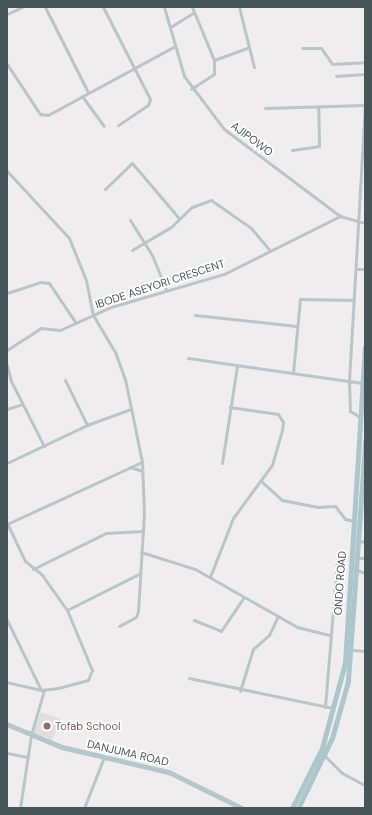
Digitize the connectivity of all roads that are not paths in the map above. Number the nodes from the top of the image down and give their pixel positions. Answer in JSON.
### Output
{"nodes":[{"id":1,"x":22,"y":7,"type":"edge"},
{"id":2,"x":45,"y":7,"type":"edge"},
{"id":3,"x":103,"y":7,"type":"edge"},
{"id":4,"x":164,"y":7,"type":"edge"},
{"id":5,"x":192,"y":7,"type":"edge"},
{"id":6,"x":239,"y":7,"type":"edge"},
{"id":7,"x":193,"y":13,"type":"junction"},
{"id":8,"x":7,"y":14,"type":"edge"},
{"id":9,"x":172,"y":26,"type":"junction"},
{"id":10,"x":175,"y":46,"type":"junction"},
{"id":11,"x":249,"y":47,"type":"junction"},
{"id":12,"x":302,"y":48,"type":"dead end"},
{"id":13,"x":214,"y":60,"type":"junction"},
{"id":14,"x":365,"y":62,"type":"edge"},
{"id":15,"x":7,"y":64,"type":"edge"},
{"id":16,"x":254,"y":67,"type":"dead end"},
{"id":17,"x":133,"y":68,"type":"junction"},
{"id":18,"x":365,"y":74,"type":"edge"},
{"id":19,"x":336,"y":76,"type":"dead end"},
{"id":20,"x":192,"y":89,"type":"junction"},
{"id":21,"x":88,"y":92,"type":"junction"},
{"id":22,"x":82,"y":96,"type":"junction"},
{"id":23,"x":365,"y":105,"type":"edge"},
{"id":24,"x":318,"y":107,"type":"junction"},
{"id":25,"x":265,"y":108,"type":"dead end"},
{"id":26,"x":118,"y":124,"type":"dead end"},
{"id":27,"x":104,"y":126,"type":"dead end"},
{"id":28,"x":292,"y":150,"type":"dead end"},
{"id":29,"x":7,"y":171,"type":"edge"},
{"id":30,"x":106,"y":189,"type":"dead end"},
{"id":31,"x":340,"y":216,"type":"junction"},
{"id":32,"x":178,"y":218,"type":"junction"},
{"id":33,"x":130,"y":220,"type":"dead end"},
{"id":34,"x":358,"y":221,"type":"junction"},
{"id":35,"x":365,"y":223,"type":"edge"},
{"id":36,"x":146,"y":243,"type":"junction"},
{"id":37,"x":132,"y":250,"type":"dead end"},
{"id":38,"x":270,"y":251,"type":"junction"},
{"id":39,"x":357,"y":269,"type":"junction"},
{"id":40,"x":365,"y":269,"type":"edge"},
{"id":41,"x":166,"y":290,"type":"junction"},
{"id":42,"x":7,"y":293,"type":"edge"},
{"id":43,"x":354,"y":300,"type":"junction"},
{"id":44,"x":93,"y":315,"type":"junction"},
{"id":45,"x":195,"y":315,"type":"dead end"},
{"id":46,"x":76,"y":323,"type":"junction"},
{"id":47,"x":296,"y":326,"type":"junction"},
{"id":48,"x":365,"y":348,"type":"edge"},
{"id":49,"x":7,"y":350,"type":"edge"},
{"id":50,"x":188,"y":358,"type":"dead end"},
{"id":51,"x":7,"y":365,"type":"edge"},
{"id":52,"x":237,"y":366,"type":"junction"},
{"id":53,"x":293,"y":373,"type":"junction"},
{"id":54,"x":65,"y":380,"type":"dead end"},
{"id":55,"x":349,"y":381,"type":"junction"},
{"id":56,"x":362,"y":383,"type":"junction"},
{"id":57,"x":22,"y":404,"type":"junction"},
{"id":58,"x":230,"y":407,"type":"junction"},
{"id":59,"x":131,"y":409,"type":"junction"},
{"id":60,"x":7,"y":410,"type":"edge"},
{"id":61,"x":360,"y":417,"type":"junction"},
{"id":62,"x":87,"y":425,"type":"junction"},
{"id":63,"x":365,"y":441,"type":"edge"},
{"id":64,"x":44,"y":446,"type":"junction"},
{"id":65,"x":142,"y":462,"type":"junction"},
{"id":66,"x":7,"y":463,"type":"edge"},
{"id":67,"x":222,"y":463,"type":"dead end"},
{"id":68,"x":130,"y":467,"type":"junction"},
{"id":69,"x":142,"y":471,"type":"junction"},
{"id":70,"x":357,"y":472,"type":"junction"},
{"id":71,"x":363,"y":472,"type":"junction"},
{"id":72,"x":262,"y":482,"type":"junction"},
{"id":73,"x":354,"y":521,"type":"junction"},
{"id":74,"x":7,"y":524,"type":"edge"},
{"id":75,"x":143,"y":531,"type":"junction"},
{"id":76,"x":358,"y":542,"type":"junction"},
{"id":77,"x":365,"y":542,"type":"edge"},
{"id":78,"x":141,"y":552,"type":"junction"},
{"id":79,"x":358,"y":558,"type":"junction"},
{"id":80,"x":365,"y":558,"type":"edge"},
{"id":81,"x":336,"y":562,"type":"dead end"},
{"id":82,"x":33,"y":569,"type":"junction"},
{"id":83,"x":357,"y":570,"type":"junction"},
{"id":84,"x":365,"y":573,"type":"edge"},
{"id":85,"x":139,"y":574,"type":"junction"},
{"id":86,"x":210,"y":577,"type":"junction"},
{"id":87,"x":243,"y":598,"type":"junction"},
{"id":88,"x":67,"y":610,"type":"junction"},
{"id":89,"x":277,"y":618,"type":"junction"},
{"id":90,"x":7,"y":620,"type":"edge"},
{"id":91,"x":194,"y":620,"type":"dead end"},
{"id":92,"x":119,"y":626,"type":"dead end"},
{"id":93,"x":328,"y":635,"type":"junction"},
{"id":94,"x":352,"y":650,"type":"junction"},
{"id":95,"x":365,"y":651,"type":"edge"},
{"id":96,"x":189,"y":678,"type":"dead end"},
{"id":97,"x":7,"y":682,"type":"edge"},
{"id":98,"x":43,"y":690,"type":"junction"},
{"id":99,"x":240,"y":691,"type":"junction"},
{"id":100,"x":325,"y":707,"type":"junction"},
{"id":101,"x":335,"y":708,"type":"junction"},
{"id":102,"x":7,"y":724,"type":"edge"},
{"id":103,"x":31,"y":735,"type":"junction"},
{"id":104,"x":7,"y":753,"type":"edge"},
{"id":105,"x":325,"y":756,"type":"junction"},
{"id":106,"x":28,"y":757,"type":"junction"},
{"id":107,"x":104,"y":758,"type":"junction"},
{"id":108,"x":365,"y":785,"type":"edge"},
{"id":109,"x":20,"y":808,"type":"edge"},
{"id":110,"x":84,"y":808,"type":"edge"},
{"id":111,"x":242,"y":808,"type":"edge"},
{"id":112,"x":295,"y":808,"type":"edge"}],
"edges":[{"from":1,"to":8,"type":"street"},
{"from":2,"to":21,"type":"street"},
{"from":3,"to":17,"type":"street"},
{"from":4,"to":9,"type":"street","name":"AJIPOWO"},
{"from":5,"to":7,"type":"street"},
{"from":6,"to":11,"type":"street"},
{"from":7,"to":9,"type":"street"},
{"from":7,"to":13,"type":"street"},
{"from":9,"to":10,"type":"street","name":"AJIPOWO"},
{"from":10,"to":17,"type":"street"},
{"from":10,"to":20,"type":"street","name":"AJIPOWO"},
{"from":11,"to":13,"type":"street"},
{"from":11,"to":16,"type":"street"},
{"from":12,"to":14,"type":"street"},
{"from":13,"to":20,"type":"street"},
{"from":15,"to":22,"type":"street"},
{"from":17,"to":21,"type":"street"},
{"from":17,"to":26,"type":"street"},
{"from":18,"to":19,"type":"street"},
{"from":20,"to":31,"type":"street","name":"AJIPOWO"},
{"from":21,"to":22,"type":"street"},
{"from":22,"to":27,"type":"street"},
{"from":23,"to":24,"type":"street"},
{"from":23,"to":34,"type":"street"},
{"from":24,"to":25,"type":"street"},
{"from":24,"to":28,"type":"street"},
{"from":29,"to":44,"type":"street"},
{"from":30,"to":32,"type":"street"},
{"from":31,"to":34,"type":"street","name":"AJIPOWO"},
{"from":31,"to":38,"type":"street","name":"IBODE ASEYORI CRESCENT"},
{"from":32,"to":36,"type":"street"},
{"from":32,"to":38,"type":"street"},
{"from":33,"to":36,"type":"street"},
{"from":34,"to":35,"type":"street","name":"AJIPOWO"},
{"from":34,"to":39,"type":"street"},
{"from":36,"to":37,"type":"street"},
{"from":36,"to":41,"type":"street"},
{"from":38,"to":41,"type":"street","name":"IBODE ASEYORI CRESCENT"},
{"from":39,"to":40,"type":"street"},
{"from":39,"to":43,"type":"street"},
{"from":41,"to":44,"type":"street","name":"IBODE ASEYORI CRESCENT"},
{"from":42,"to":46,"type":"street"},
{"from":43,"to":47,"type":"street"},
{"from":43,"to":55,"type":"street"},
{"from":44,"to":46,"type":"street","name":"IBODE ASEYORI CRESCENT"},
{"from":44,"to":59,"type":"street"},
{"from":45,"to":47,"type":"street"},
{"from":46,"to":49,"type":"street","name":"IBODE ASEYORI CRESCENT"},
{"from":47,"to":53,"type":"street"},
{"from":48,"to":56,"type":"main road","name":"ONDO ROAD"},
{"from":50,"to":52,"type":"street"},
{"from":51,"to":57,"type":"street"},
{"from":52,"to":53,"type":"street"},
{"from":52,"to":58,"type":"street"},
{"from":53,"to":55,"type":"street"},
{"from":54,"to":62,"type":"street"},
{"from":55,"to":56,"type":"street"},
{"from":55,"to":61,"type":"street"},
{"from":56,"to":61,"type":"main road","name":"ONDO ROAD"},
{"from":57,"to":60,"type":"street"},
{"from":57,"to":64,"type":"street"},
{"from":58,"to":67,"type":"street"},
{"from":58,"to":72,"type":"street"},
{"from":59,"to":62,"type":"street"},
{"from":59,"to":65,"type":"street"},
{"from":61,"to":70,"type":"main road","name":"ONDO ROAD"},
{"from":62,"to":64,"type":"street"},
{"from":63,"to":71,"type":"main road","name":"ONDO ROAD"},
{"from":64,"to":66,"type":"street"},
{"from":65,"to":68,"type":"street"},
{"from":65,"to":69,"type":"street"},
{"from":68,"to":69,"type":"street"},
{"from":68,"to":74,"type":"street"},
{"from":69,"to":75,"type":"street"},
{"from":70,"to":71,"type":"main road"},
{"from":70,"to":73,"type":"main road","name":"ONDO ROAD"},
{"from":71,"to":76,"type":"main road","name":"ONDO ROAD"},
{"from":72,"to":73,"type":"street"},
{"from":72,"to":86,"type":"street"},
{"from":73,"to":101,"type":"main road","name":"ONDO ROAD"},
{"from":74,"to":82,"type":"street"},
{"from":75,"to":78,"type":"street"},
{"from":75,"to":82,"type":"street"},
{"from":76,"to":77,"type":"street"},
{"from":76,"to":79,"type":"main road","name":"ONDO ROAD"},
{"from":78,"to":85,"type":"street"},
{"from":78,"to":86,"type":"street"},
{"from":79,"to":80,"type":"street"},
{"from":79,"to":83,"type":"main road","name":"ONDO ROAD"},
{"from":81,"to":93,"type":"street"},
{"from":82,"to":88,"type":"street"},
{"from":83,"to":84,"type":"street"},
{"from":83,"to":94,"type":"main road","name":"ONDO ROAD"},
{"from":85,"to":88,"type":"street"},
{"from":85,"to":92,"type":"street"},
{"from":86,"to":87,"type":"street"},
{"from":87,"to":89,"type":"street"},
{"from":87,"to":91,"type":"street"},
{"from":88,"to":98,"type":"street"},
{"from":89,"to":93,"type":"street"},
{"from":89,"to":99,"type":"street"},
{"from":90,"to":98,"type":"street"},
{"from":93,"to":100,"type":"street"},
{"from":94,"to":95,"type":"street"},
{"from":94,"to":105,"type":"main road","name":"ONDO ROAD"},
{"from":96,"to":99,"type":"street"},
{"from":97,"to":98,"type":"street"},
{"from":98,"to":103,"type":"street"},
{"from":99,"to":100,"type":"street"},
{"from":100,"to":101,"type":"street"},
{"from":101,"to":112,"type":"main road","name":"ONDO ROAD"},
{"from":102,"to":103,"type":"street","name":"DANJUMA ROAD"},
{"from":103,"to":106,"type":"street"},
{"from":103,"to":107,"type":"street","name":"DANJUMA ROAD"},
{"from":104,"to":106,"type":"street"},
{"from":105,"to":108,"type":"street"},
{"from":105,"to":112,"type":"main road","name":"ONDO ROAD"},
{"from":106,"to":109,"type":"street"},
{"from":107,"to":110,"type":"street"},
{"from":107,"to":111,"type":"street","name":"DANJUMA ROAD"}]}
